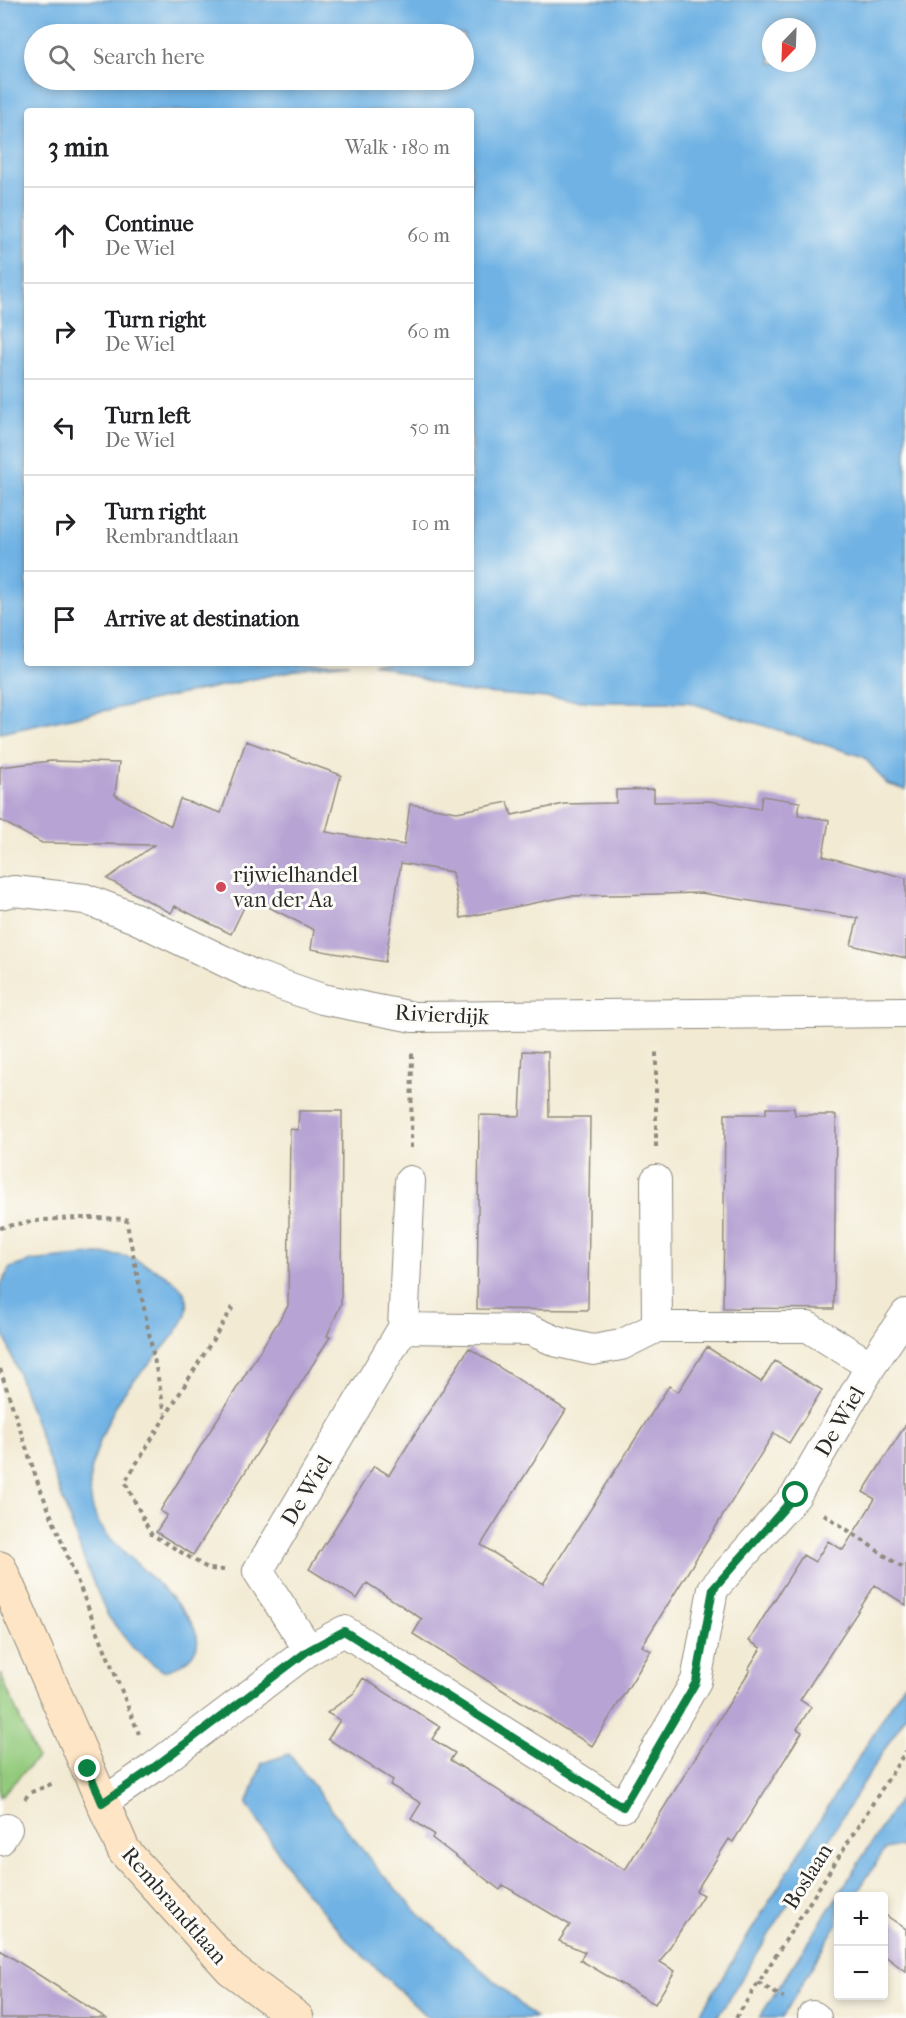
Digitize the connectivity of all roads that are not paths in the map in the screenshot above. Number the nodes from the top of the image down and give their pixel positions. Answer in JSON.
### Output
{"nodes":[{"id":1,"x":0,"y":894,"type":"edge"},
{"id":2,"x":906,"y":1012,"type":"edge"},
{"id":3,"x":410,"y":1180,"type":"road end"},
{"id":4,"x":656,"y":1180,"type":"road end"},
{"id":5,"x":906,"y":1314,"type":"edge"},
{"id":6,"x":657,"y":1327,"type":"junction"},
{"id":7,"x":403,"y":1328,"type":"junction"},
{"id":8,"x":871,"y":1366,"type":"junction"},
{"id":9,"x":4,"y":1588,"type":"edge"},
{"id":10,"x":309,"y":1650,"type":"junction"},
{"id":11,"x":102,"y":1803,"type":"junction"},
{"id":12,"x":297,"y":2018,"type":"edge"}],
"edges":[{"from":1,"to":2,"type":"street","name":"Rivierdijk"},
{"from":3,"to":7,"type":"street","name":"De Wiel"},
{"from":4,"to":6,"type":"street"},
{"from":5,"to":8,"type":"street","name":"De Wiel"},
{"from":6,"to":7,"type":"street","name":"De Wiel"},
{"from":6,"to":8,"type":"street","name":"De Wiel"},
{"from":7,"to":10,"type":"street","name":"De Wiel"},
{"from":8,"to":10,"type":"street","name":"De Wiel"},
{"from":9,"to":11,"type":"street","name":"Rembrandtlaan"},
{"from":10,"to":11,"type":"street","name":"De Wiel"},
{"from":11,"to":12,"type":"street","name":"Rembrandtlaan"}]}
